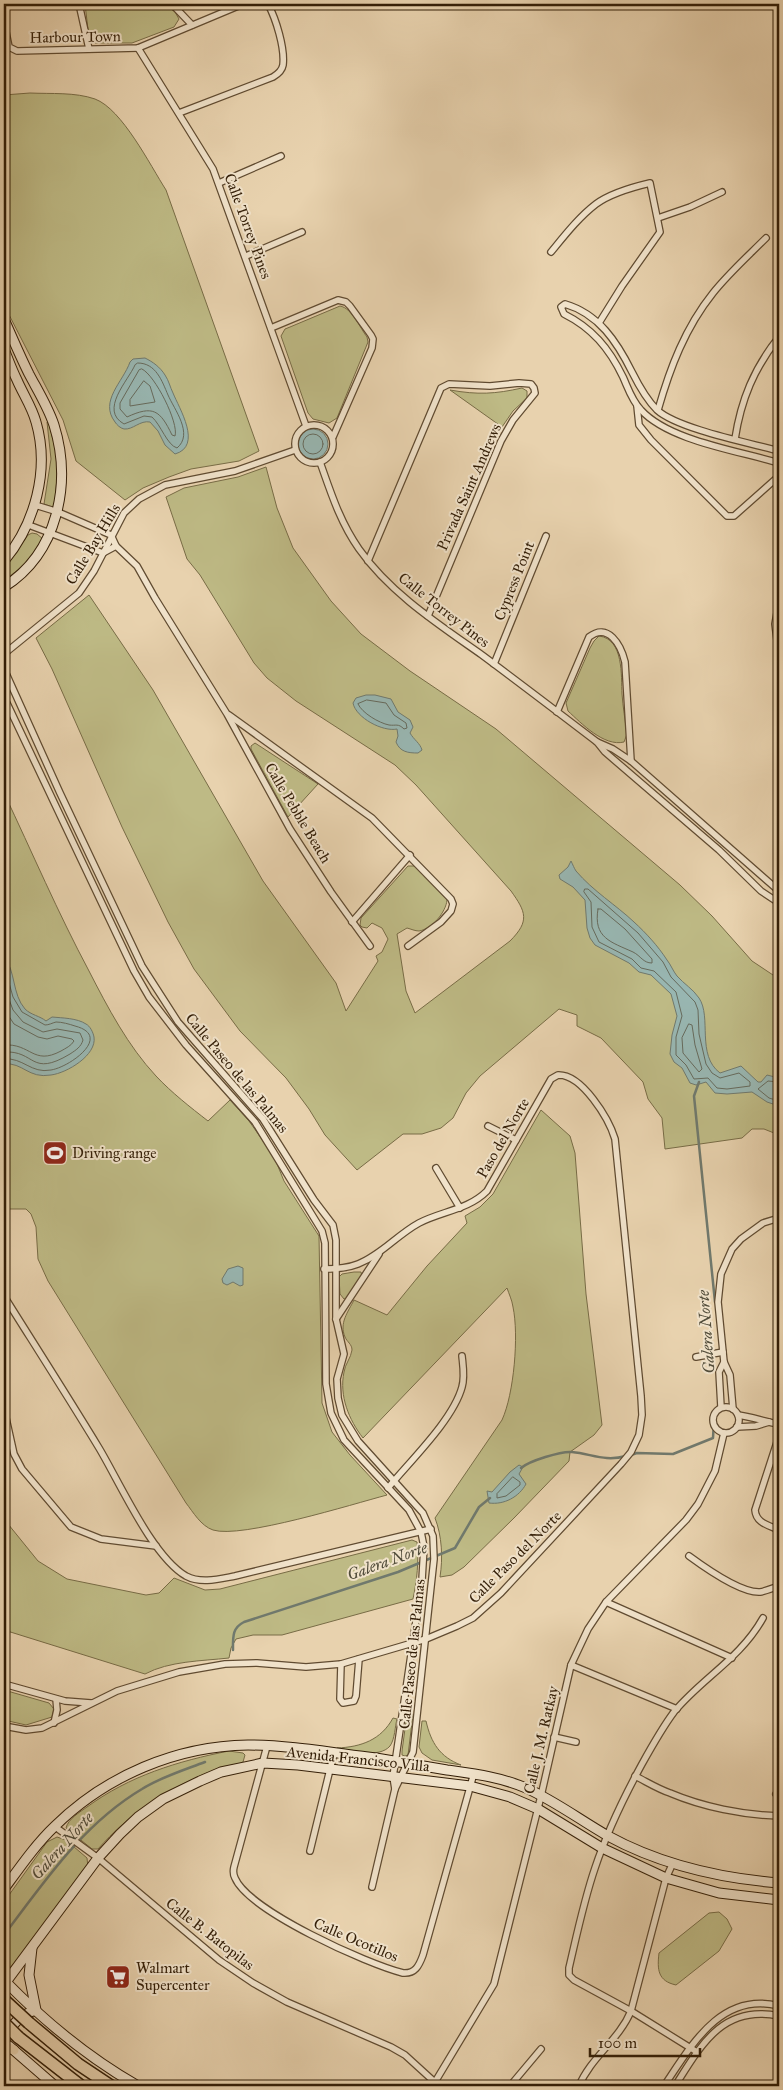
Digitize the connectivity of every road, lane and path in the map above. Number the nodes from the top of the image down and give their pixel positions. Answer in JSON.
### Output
{"nodes":[{"id":1,"x":79,"y":4,"type":"edge"},
{"id":2,"x":172,"y":4,"type":"edge"},
{"id":3,"x":243,"y":4,"type":"edge"},
{"id":4,"x":268,"y":4,"type":"edge"},
{"id":5,"x":4,"y":22,"type":"edge"},
{"id":6,"x":192,"y":25,"type":"junction"},
{"id":7,"x":138,"y":48,"type":"junction"},
{"id":8,"x":89,"y":49,"type":"junction"},
{"id":9,"x":179,"y":113,"type":"junction"},
{"id":10,"x":281,"y":156,"type":"dead end"},
{"id":11,"x":219,"y":183,"type":"junction"},
{"id":12,"x":722,"y":192,"type":"dead end"},
{"id":13,"x":658,"y":218,"type":"junction"},
{"id":14,"x":302,"y":232,"type":"dead end"},
{"id":15,"x":766,"y":238,"type":"dead end"},
{"id":16,"x":551,"y":252,"type":"dead end"},
{"id":17,"x":246,"y":256,"type":"junction"},
{"id":18,"x":4,"y":319,"type":"edge"},
{"id":19,"x":599,"y":323,"type":"junction"},
{"id":20,"x":271,"y":328,"type":"junction"},
{"id":21,"x":779,"y":338,"type":"edge"},
{"id":22,"x":4,"y":348,"type":"edge"},
{"id":23,"x":637,"y":406,"type":"junction"},
{"id":24,"x":658,"y":410,"type":"junction"},
{"id":25,"x":306,"y":426,"type":"junction"},
{"id":26,"x":332,"y":437,"type":"junction"},
{"id":27,"x":735,"y":439,"type":"junction"},
{"id":28,"x":295,"y":450,"type":"junction"},
{"id":29,"x":779,"y":451,"type":"edge"},
{"id":30,"x":320,"y":462,"type":"junction"},
{"id":31,"x":779,"y":463,"type":"edge"},
{"id":32,"x":779,"y":476,"type":"edge"},
{"id":33,"x":35,"y":505,"type":"junction"},
{"id":34,"x":58,"y":512,"type":"junction"},
{"id":35,"x":26,"y":524,"type":"junction"},
{"id":36,"x":50,"y":533,"type":"junction"},
{"id":37,"x":112,"y":535,"type":"junction"},
{"id":38,"x":546,"y":536,"type":"dead end"},
{"id":39,"x":116,"y":546,"type":"junction"},
{"id":40,"x":103,"y":553,"type":"junction"},
{"id":41,"x":4,"y":561,"type":"edge"},
{"id":42,"x":368,"y":562,"type":"junction"},
{"id":43,"x":4,"y":587,"type":"edge"},
{"id":44,"x":779,"y":602,"type":"edge"},
{"id":45,"x":428,"y":616,"type":"junction"},
{"id":46,"x":4,"y":654,"type":"edge"},
{"id":47,"x":779,"y":656,"type":"edge"},
{"id":48,"x":494,"y":664,"type":"junction"},
{"id":49,"x":4,"y":669,"type":"edge"},
{"id":50,"x":4,"y":697,"type":"edge"},
{"id":51,"x":557,"y":712,"type":"junction"},
{"id":52,"x":227,"y":714,"type":"junction"},
{"id":53,"x":597,"y":742,"type":"junction"},
{"id":54,"x":631,"y":761,"type":"junction"},
{"id":55,"x":410,"y":856,"type":"junction"},
{"id":56,"x":779,"y":891,"type":"edge"},
{"id":57,"x":779,"y":903,"type":"edge"},
{"id":58,"x":352,"y":922,"type":"junction"},
{"id":59,"x":370,"y":946,"type":"dead end"},
{"id":60,"x":408,"y":946,"type":"dead end"},
{"id":61,"x":562,"y":1075,"type":"joint"},
{"id":62,"x":488,"y":1126,"type":"dead end"},
{"id":63,"x":516,"y":1140,"type":"junction"},
{"id":64,"x":436,"y":1168,"type":"dead end"},
{"id":65,"x":460,"y":1208,"type":"junction"},
{"id":66,"x":779,"y":1218,"type":"edge"},
{"id":67,"x":380,"y":1251,"type":"junction"},
{"id":68,"x":324,"y":1269,"type":"junction"},
{"id":69,"x":336,"y":1269,"type":"junction"},
{"id":70,"x":4,"y":1296,"type":"edge"},
{"id":71,"x":336,"y":1319,"type":"junction"},
{"id":72,"x":723,"y":1352,"type":"junction"},
{"id":73,"x":462,"y":1356,"type":"dead end"},
{"id":74,"x":696,"y":1357,"type":"dead end"},
{"id":75,"x":724,"y":1362,"type":"junction"},
{"id":76,"x":722,"y":1407,"type":"junction"},
{"id":77,"x":4,"y":1409,"type":"edge"},
{"id":78,"x":733,"y":1409,"type":"junction"},
{"id":79,"x":738,"y":1415,"type":"junction"},
{"id":80,"x":769,"y":1422,"type":"junction"},
{"id":81,"x":779,"y":1424,"type":"edge"},
{"id":82,"x":737,"y":1427,"type":"junction"},
{"id":83,"x":724,"y":1433,"type":"junction"},
{"id":84,"x":779,"y":1436,"type":"edge"},
{"id":85,"x":395,"y":1480,"type":"junction"},
{"id":86,"x":388,"y":1488,"type":"junction"},
{"id":87,"x":431,"y":1529,"type":"junction"},
{"id":88,"x":779,"y":1530,"type":"edge"},
{"id":89,"x":421,"y":1532,"type":"junction"},
{"id":90,"x":156,"y":1546,"type":"junction"},
{"id":91,"x":689,"y":1556,"type":"dead end"},
{"id":92,"x":779,"y":1586,"type":"edge"},
{"id":93,"x":606,"y":1602,"type":"junction"},
{"id":94,"x":763,"y":1618,"type":"dead end"},
{"id":95,"x":426,"y":1639,"type":"junction"},
{"id":96,"x":414,"y":1643,"type":"junction"},
{"id":97,"x":732,"y":1658,"type":"junction"},
{"id":98,"x":359,"y":1659,"type":"junction"},
{"id":99,"x":341,"y":1664,"type":"junction"},
{"id":100,"x":571,"y":1665,"type":"junction"},
{"id":101,"x":4,"y":1684,"type":"edge"},
{"id":102,"x":56,"y":1699,"type":"junction"},
{"id":103,"x":93,"y":1703,"type":"junction"},
{"id":104,"x":678,"y":1709,"type":"junction"},
{"id":105,"x":54,"y":1723,"type":"junction"},
{"id":106,"x":4,"y":1726,"type":"edge"},
{"id":107,"x":554,"y":1738,"type":"junction"},
{"id":108,"x":576,"y":1742,"type":"dead end"},
{"id":109,"x":267,"y":1746,"type":"junction"},
{"id":110,"x":334,"y":1753,"type":"junction"},
{"id":111,"x":395,"y":1761,"type":"junction"},
{"id":112,"x":263,"y":1763,"type":"junction"},
{"id":113,"x":408,"y":1763,"type":"junction"},
{"id":114,"x":331,"y":1770,"type":"junction"},
{"id":115,"x":474,"y":1772,"type":"junction"},
{"id":116,"x":635,"y":1776,"type":"junction"},
{"id":117,"x":397,"y":1778,"type":"junction"},
{"id":118,"x":470,"y":1786,"type":"junction"},
{"id":119,"x":541,"y":1796,"type":"junction"},
{"id":120,"x":538,"y":1809,"type":"junction"},
{"id":121,"x":779,"y":1816,"type":"edge"},
{"id":122,"x":54,"y":1826,"type":"junction"},
{"id":123,"x":607,"y":1835,"type":"junction"},
{"id":124,"x":602,"y":1848,"type":"junction"},
{"id":125,"x":310,"y":1851,"type":"dead end"},
{"id":126,"x":98,"y":1858,"type":"junction"},
{"id":127,"x":672,"y":1865,"type":"junction"},
{"id":128,"x":666,"y":1878,"type":"junction"},
{"id":129,"x":779,"y":1883,"type":"edge"},
{"id":130,"x":372,"y":1887,"type":"dead end"},
{"id":131,"x":4,"y":1889,"type":"edge"},
{"id":132,"x":779,"y":1900,"type":"edge"},
{"id":133,"x":33,"y":1945,"type":"junction"},
{"id":134,"x":5,"y":1983,"type":"edge"},
{"id":135,"x":4,"y":2000,"type":"edge"},
{"id":136,"x":779,"y":2006,"type":"edge"},
{"id":137,"x":36,"y":2010,"type":"junction"},
{"id":138,"x":631,"y":2011,"type":"junction"},
{"id":139,"x":727,"y":2013,"type":"junction"},
{"id":140,"x":779,"y":2016,"type":"edge"},
{"id":141,"x":731,"y":2020,"type":"junction"},
{"id":142,"x":4,"y":2023,"type":"edge"},
{"id":143,"x":4,"y":2043,"type":"edge"},
{"id":144,"x":690,"y":2048,"type":"junction"},
{"id":145,"x":540,"y":2049,"type":"dead end"},
{"id":146,"x":697,"y":2052,"type":"junction"},
{"id":147,"x":437,"y":2084,"type":"edge"},
{"id":148,"x":55,"y":2086,"type":"edge"},
{"id":149,"x":81,"y":2086,"type":"edge"},
{"id":150,"x":111,"y":2086,"type":"edge"},
{"id":151,"x":138,"y":2086,"type":"edge"},
{"id":152,"x":510,"y":2086,"type":"edge"},
{"id":153,"x":579,"y":2086,"type":"edge"},
{"id":154,"x":664,"y":2086,"type":"edge"},
{"id":155,"x":675,"y":2086,"type":"edge"}],
"edges":[{"from":1,"to":8,"type":"street"},
{"from":2,"to":6,"type":"street"},
{"from":3,"to":6,"type":"street"},
{"from":4,"to":9,"type":"street"},
{"from":5,"to":8,"type":"street","name":"Harbour Town"},
{"from":6,"to":7,"type":"street"},
{"from":7,"to":8,"type":"street","name":"Harbour Town"},
{"from":7,"to":9,"type":"street","name":"Calle Torrey Pines"},
{"from":9,"to":11,"type":"street","name":"Calle Torrey Pines"},
{"from":10,"to":11,"type":"street"},
{"from":11,"to":17,"type":"street","name":"Calle Torrey Pines"},
{"from":12,"to":13,"type":"street"},
{"from":13,"to":16,"type":"street"},
{"from":13,"to":19,"type":"street"},
{"from":14,"to":17,"type":"street"},
{"from":15,"to":24,"type":"street"},
{"from":17,"to":20,"type":"street","name":"Calle Torrey Pines"},
{"from":18,"to":34,"type":"main road"},
{"from":19,"to":23,"type":"street"},
{"from":19,"to":24,"type":"street"},
{"from":20,"to":25,"type":"street","name":"Calle Torrey Pines"},
{"from":20,"to":26,"type":"street"},
{"from":21,"to":27,"type":"street"},
{"from":22,"to":33,"type":"main road"},
{"from":23,"to":31,"type":"street"},
{"from":23,"to":32,"type":"street"},
{"from":24,"to":27,"type":"street"},
{"from":25,"to":26,"type":"street"},
{"from":25,"to":28,"type":"street"},
{"from":26,"to":30,"type":"street"},
{"from":27,"to":29,"type":"street"},
{"from":28,"to":30,"type":"street"},
{"from":28,"to":37,"type":"street","name":"Calle Bay Hills"},
{"from":30,"to":42,"type":"street","name":"Calle Torrey Pines"},
{"from":33,"to":34,"type":"street"},
{"from":33,"to":35,"type":"main road"},
{"from":34,"to":36,"type":"main road"},
{"from":34,"to":37,"type":"street"},
{"from":35,"to":36,"type":"street"},
{"from":35,"to":41,"type":"main road"},
{"from":36,"to":40,"type":"street"},
{"from":36,"to":43,"type":"main road"},
{"from":37,"to":39,"type":"street","name":"Calle Pebble Beach"},
{"from":37,"to":40,"type":"street","name":"Calle Bay Hills"},
{"from":38,"to":48,"type":"street","name":"Cypress Point"},
{"from":39,"to":40,"type":"street"},
{"from":39,"to":52,"type":"street","name":"Calle Pebble Beach"},
{"from":40,"to":46,"type":"street","name":"Calle Bay Hills"},
{"from":42,"to":45,"type":"street","name":"Calle Torrey Pines"},
{"from":42,"to":45,"type":"street","name":"Privada Saint Andrews"},
{"from":44,"to":47,"type":"street"},
{"from":45,"to":48,"type":"street","name":"Calle Torrey Pines"},
{"from":48,"to":51,"type":"street","name":"Calle Torrey Pines"},
{"from":49,"to":69,"type":"street","name":"Calle Paseo de las Palmas"},
{"from":50,"to":68,"type":"street","name":"Calle Paseo de las Palmas"},
{"from":51,"to":53,"type":"street","name":"Calle Torrey Pines"},
{"from":51,"to":54,"type":"street"},
{"from":52,"to":55,"type":"street","name":"Calle Pebble Beach"},
{"from":52,"to":58,"type":"street","name":"Calle Pebble Beach"},
{"from":53,"to":54,"type":"street","name":"Calle Torrey Pines"},
{"from":53,"to":57,"type":"street","name":"Calle Torrey Pines"},
{"from":54,"to":56,"type":"street","name":"Calle Torrey Pines"},
{"from":55,"to":58,"type":"street"},
{"from":55,"to":60,"type":"street","name":"Calle Pebble Beach"},
{"from":58,"to":59,"type":"street","name":"Calle Pebble Beach"},
{"from":61,"to":63,"type":"street","name":"Paso del Norte"},
{"from":61,"to":95,"type":"street","name":"Calle Paso del Norte"},
{"from":62,"to":63,"type":"street"},
{"from":63,"to":65,"type":"street","name":"Paso del Norte"},
{"from":64,"to":65,"type":"street"},
{"from":65,"to":67,"type":"street","name":"Paso del Norte"},
{"from":66,"to":72,"type":"street"},
{"from":67,"to":69,"type":"street","name":"Paso del Norte"},
{"from":67,"to":71,"type":"street"},
{"from":68,"to":69,"type":"street","name":"Paso del Norte"},
{"from":68,"to":86,"type":"street","name":"Calle Paseo de las Palmas"},
{"from":69,"to":71,"type":"street","name":"Calle Paseo de las Palmas"},
{"from":70,"to":90,"type":"street"},
{"from":71,"to":85,"type":"street","name":"Calle Paseo de las Palmas"},
{"from":72,"to":74,"type":"street"},
{"from":72,"to":75,"type":"street"},
{"from":73,"to":85,"type":"street"},
{"from":75,"to":76,"type":"street"},
{"from":75,"to":78,"type":"street"},
{"from":76,"to":78,"type":"street"},
{"from":76,"to":83,"type":"street"},
{"from":77,"to":90,"type":"street"},
{"from":78,"to":79,"type":"street"},
{"from":79,"to":80,"type":"street"},
{"from":79,"to":82,"type":"street"},
{"from":80,"to":81,"type":"street"},
{"from":80,"to":82,"type":"street"},
{"from":82,"to":83,"type":"street"},
{"from":83,"to":93,"type":"street","name":"Calle J. M. Ratkay"},
{"from":84,"to":88,"type":"street"},
{"from":85,"to":86,"type":"street"},
{"from":85,"to":87,"type":"street","name":"Calle Paseo de las Palmas"},
{"from":86,"to":89,"type":"street","name":"Calle Paseo de las Palmas"},
{"from":87,"to":89,"type":"street"},
{"from":87,"to":95,"type":"street","name":"Calle Paseo de las Palmas"},
{"from":89,"to":90,"type":"street"},
{"from":89,"to":96,"type":"street","name":"Calle Paseo de las Palmas"},
{"from":91,"to":92,"type":"street"},
{"from":93,"to":97,"type":"street"},
{"from":93,"to":100,"type":"street","name":"Calle J. M. Ratkay"},
{"from":94,"to":97,"type":"street"},
{"from":95,"to":96,"type":"street","name":"Calle Paso del Norte"},
{"from":95,"to":113,"type":"street","name":"Calle Paseo de las Palmas"},
{"from":96,"to":98,"type":"street","name":"Calle Paso del Norte"},
{"from":96,"to":111,"type":"street","name":"Calle Paseo de las Palmas"},
{"from":97,"to":104,"type":"street"},
{"from":98,"to":99,"type":"street","name":"Calle Paso del Norte"},
{"from":98,"to":99,"type":"street"},
{"from":99,"to":103,"type":"street","name":"Calle Paso del Norte"},
{"from":100,"to":104,"type":"street"},
{"from":100,"to":107,"type":"street","name":"Calle J. M. Ratkay"},
{"from":101,"to":102,"type":"street","name":"Calle Paso del Norte"},
{"from":102,"to":103,"type":"street","name":"Calle Paso del Norte"},
{"from":102,"to":105,"type":"street"},
{"from":103,"to":105,"type":"street"},
{"from":104,"to":116,"type":"street"},
{"from":105,"to":106,"type":"street"},
{"from":107,"to":108,"type":"street"},
{"from":107,"to":119,"type":"street","name":"Calle J. M. Ratkay"},
{"from":109,"to":110,"type":"main road","name":"Avenida Francisco Villa"},
{"from":109,"to":112,"type":"street","name":"Calle Ocotillos"},
{"from":109,"to":122,"type":"main road","name":"Avenida Francisco Villa"},
{"from":110,"to":111,"type":"main road","name":"Avenida Francisco Villa"},
{"from":110,"to":114,"type":"street"},
{"from":111,"to":113,"type":"main road","name":"Avenida Francisco Villa"},
{"from":111,"to":117,"type":"street","name":"Calle Paseo de las Palmas"},
{"from":112,"to":114,"type":"main road","name":"Avenida Francisco Villa"},
{"from":112,"to":118,"type":"street","name":"Calle Ocotillos"},
{"from":112,"to":126,"type":"main road","name":"Avenida Francisco Villa"},
{"from":113,"to":115,"type":"main road","name":"Avenida Francisco Villa"},
{"from":113,"to":117,"type":"street","name":"Calle Paseo de las Palmas"},
{"from":114,"to":117,"type":"main road","name":"Avenida Francisco Villa"},
{"from":114,"to":125,"type":"street"},
{"from":115,"to":118,"type":"street","name":"Calle Ocotillos"},
{"from":115,"to":119,"type":"main road","name":"Avenida Francisco Villa"},
{"from":116,"to":121,"type":"street"},
{"from":116,"to":123,"type":"street"},
{"from":117,"to":118,"type":"main road","name":"Avenida Francisco Villa"},
{"from":117,"to":130,"type":"street"},
{"from":118,"to":120,"type":"main road","name":"Avenida Francisco Villa"},
{"from":119,"to":120,"type":"street","name":"Calle J. M. Ratkay"},
{"from":119,"to":123,"type":"main road","name":"Avenida Francisco Villa"},
{"from":120,"to":124,"type":"main road","name":"Avenida Francisco Villa"},
{"from":120,"to":147,"type":"street","name":"Calle J. M. Ratkay"},
{"from":122,"to":126,"type":"street","name":"Calle B. Batopilas"},
{"from":122,"to":131,"type":"main road","name":"Avenida Francisco Villa"},
{"from":123,"to":124,"type":"street"},
{"from":123,"to":127,"type":"main road","name":"Avenida Francisco Villa"},
{"from":124,"to":128,"type":"main road","name":"Avenida Francisco Villa"},
{"from":124,"to":138,"type":"street"},
{"from":126,"to":133,"type":"main road","name":"Avenida Francisco Villa"},
{"from":126,"to":147,"type":"street","name":"Calle B. Batopilas"},
{"from":127,"to":128,"type":"street"},
{"from":127,"to":129,"type":"main road","name":"Avenida Francisco Villa"},
{"from":128,"to":132,"type":"main road","name":"Avenida Francisco Villa"},
{"from":128,"to":138,"type":"street"},
{"from":133,"to":134,"type":"main road","name":"Avenida Francisco Villa"},
{"from":133,"to":137,"type":"main road"},
{"from":134,"to":137,"type":"main road"},
{"from":135,"to":150,"type":"highway","bridge":true},
{"from":136,"to":139,"type":"street"},
{"from":137,"to":143,"type":"main road"},
{"from":137,"to":151,"type":"main road"},
{"from":138,"to":144,"type":"street"},
{"from":138,"to":153,"type":"street"},
{"from":139,"to":141,"type":"street"},
{"from":139,"to":144,"type":"street"},
{"from":140,"to":141,"type":"street"},
{"from":141,"to":146,"type":"street"},
{"from":142,"to":149,"type":"highway","bridge":true},
{"from":143,"to":148,"type":"main road"},
{"from":144,"to":146,"type":"street"},
{"from":144,"to":154,"type":"street"},
{"from":145,"to":152,"type":"street"},
{"from":146,"to":155,"type":"street"}]}
